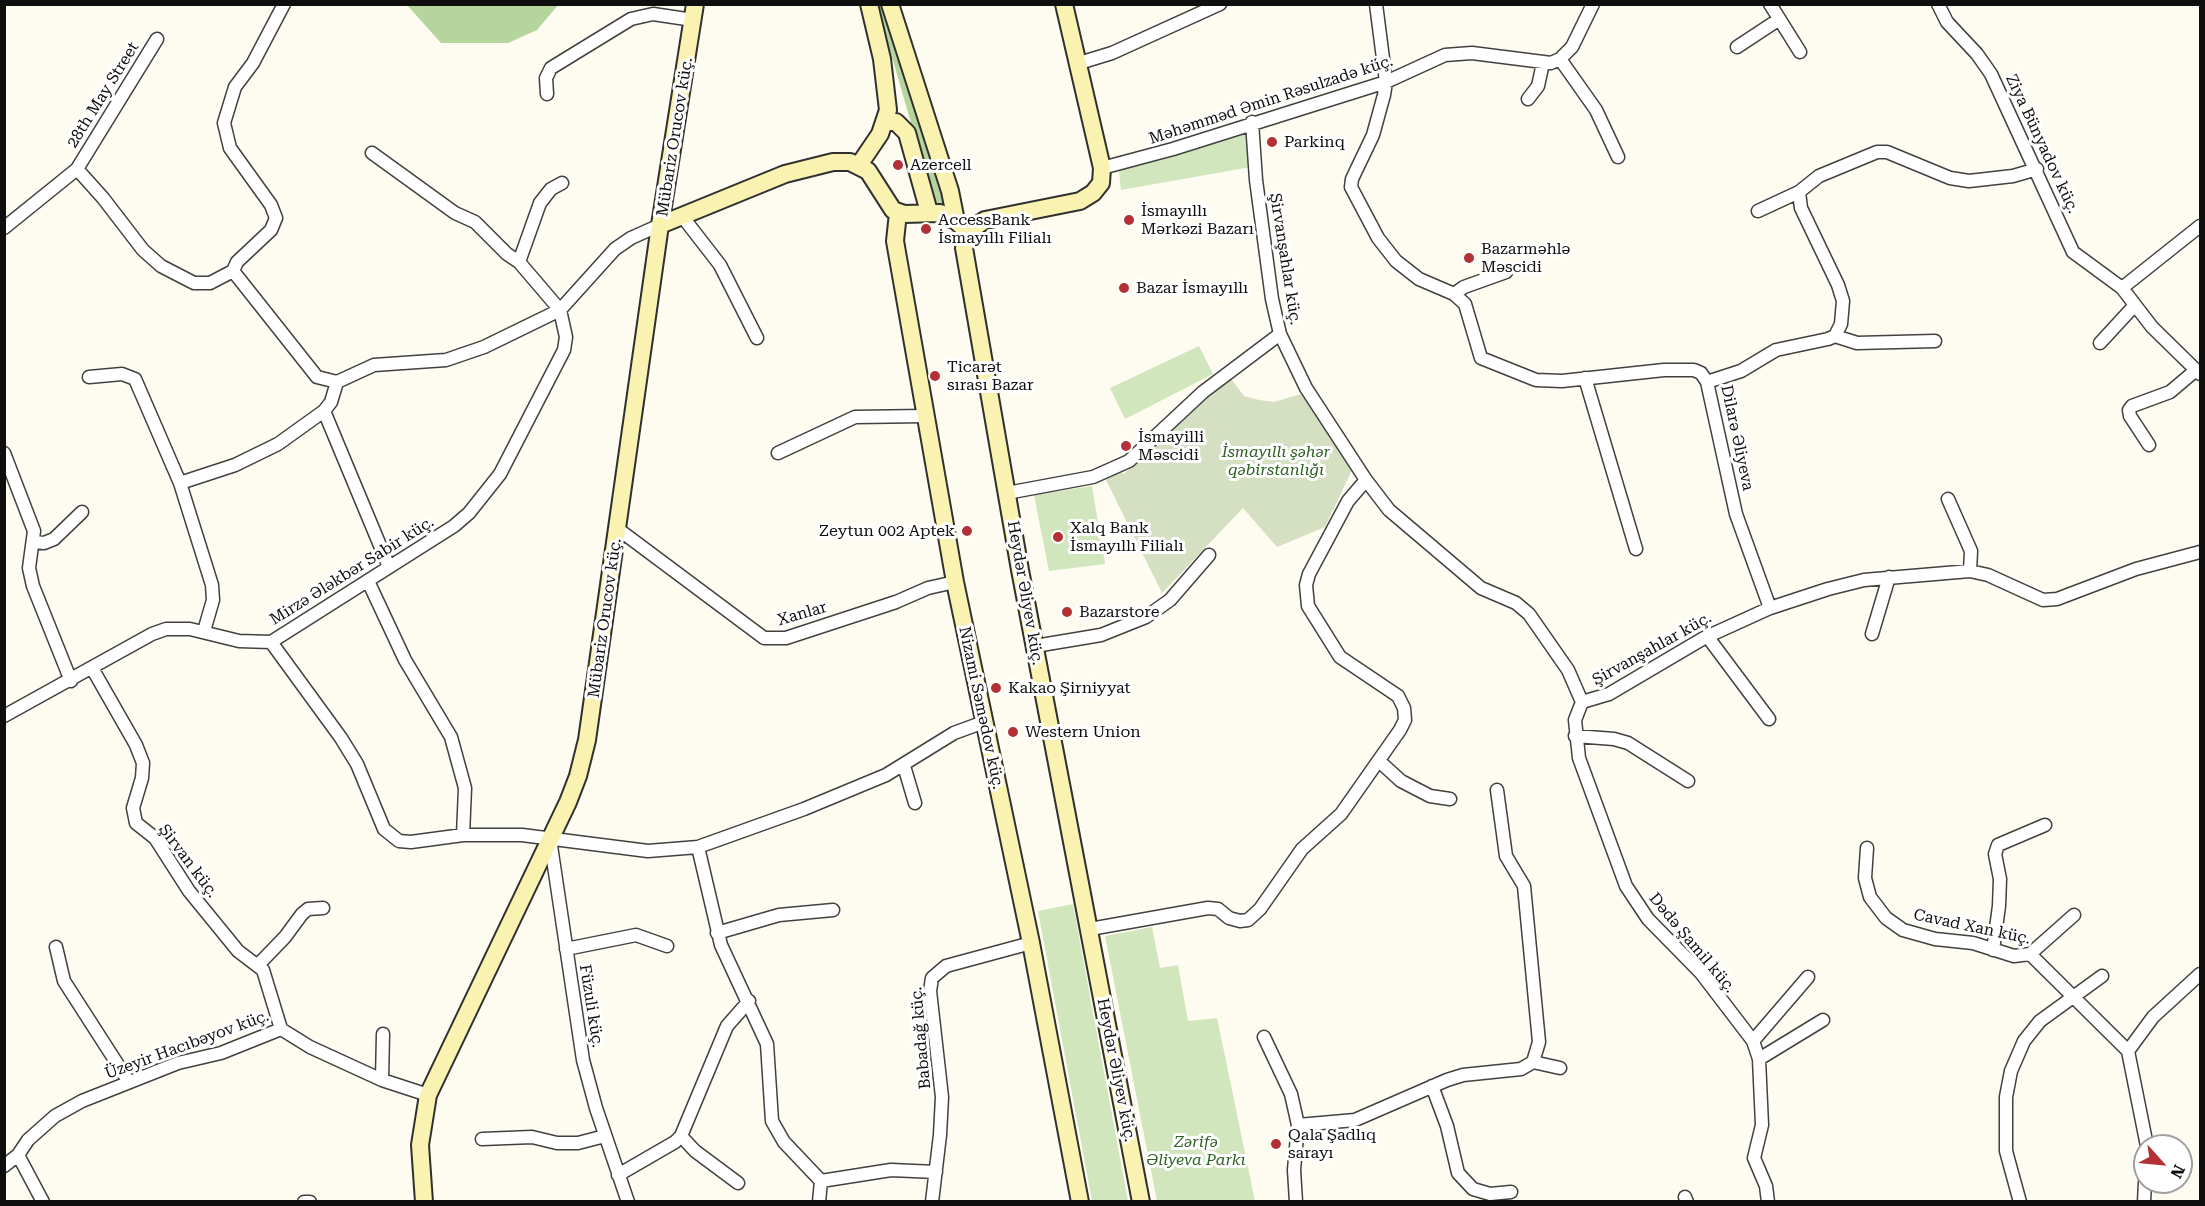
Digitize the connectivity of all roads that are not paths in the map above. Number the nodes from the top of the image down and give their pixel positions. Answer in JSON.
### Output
{"nodes":[{"id":1,"x":284,"y":4,"type":"edge"},
{"id":2,"x":869,"y":4,"type":"edge"},
{"id":3,"x":890,"y":4,"type":"edge"},
{"id":4,"x":1064,"y":4,"type":"edge"},
{"id":5,"x":1220,"y":4,"type":"edge"},
{"id":6,"x":1376,"y":4,"type":"edge"},
{"id":7,"x":1593,"y":4,"type":"edge"},
{"id":8,"x":1770,"y":4,"type":"edge"},
{"id":9,"x":1938,"y":4,"type":"edge"},
{"id":10,"x":694,"y":12,"type":"edge"},
{"id":11,"x":1779,"y":20,"type":"junction"},
{"id":12,"x":157,"y":39,"type":"dead end"},
{"id":13,"x":1737,"y":47,"type":"dead end"},
{"id":14,"x":1800,"y":52,"type":"dead end"},
{"id":15,"x":1560,"y":59,"type":"junction"},
{"id":16,"x":1543,"y":63,"type":"junction"},
{"id":17,"x":1076,"y":64,"type":"junction"},
{"id":18,"x":1386,"y":82,"type":"junction"},
{"id":19,"x":547,"y":94,"type":"dead end"},
{"id":20,"x":1528,"y":99,"type":"dead end"},
{"id":21,"x":886,"y":122,"type":"junction"},
{"id":22,"x":1252,"y":122,"type":"junction"},
{"id":23,"x":372,"y":153,"type":"dead end"},
{"id":24,"x":1618,"y":157,"type":"dead end"},
{"id":25,"x":859,"y":165,"type":"junction"},
{"id":26,"x":1102,"y":168,"type":"junction"},
{"id":27,"x":77,"y":169,"type":"junction"},
{"id":28,"x":2037,"y":169,"type":"junction"},
{"id":29,"x":561,"y":183,"type":"dead end"},
{"id":30,"x":1799,"y":192,"type":"junction"},
{"id":31,"x":930,"y":212,"type":"junction"},
{"id":32,"x":1758,"y":212,"type":"dead end"},
{"id":33,"x":898,"y":213,"type":"junction"},
{"id":34,"x":682,"y":216,"type":"junction"},
{"id":35,"x":956,"y":220,"type":"junction"},
{"id":36,"x":660,"y":225,"type":"junction"},
{"id":37,"x":2200,"y":226,"type":"edge"},
{"id":38,"x":4,"y":228,"type":"edge"},
{"id":39,"x":968,"y":232,"type":"junction"},
{"id":40,"x":519,"y":262,"type":"junction"},
{"id":41,"x":233,"y":271,"type":"junction"},
{"id":42,"x":1506,"y":272,"type":"dead end"},
{"id":43,"x":2122,"y":288,"type":"junction"},
{"id":44,"x":1454,"y":294,"type":"junction"},
{"id":45,"x":2135,"y":305,"type":"junction"},
{"id":46,"x":560,"y":310,"type":"junction"},
{"id":47,"x":1280,"y":334,"type":"junction"},
{"id":48,"x":1835,"y":336,"type":"junction"},
{"id":49,"x":757,"y":338,"type":"dead end"},
{"id":50,"x":1935,"y":341,"type":"dead end"},
{"id":51,"x":2100,"y":343,"type":"dead end"},
{"id":52,"x":2198,"y":372,"type":"edge"},
{"id":53,"x":89,"y":377,"type":"dead end"},
{"id":54,"x":1585,"y":378,"type":"junction"},
{"id":55,"x":337,"y":382,"type":"junction"},
{"id":56,"x":1707,"y":382,"type":"junction"},
{"id":57,"x":324,"y":411,"type":"junction"},
{"id":58,"x":925,"y":416,"type":"junction"},
{"id":59,"x":2149,"y":445,"type":"dead end"},
{"id":60,"x":4,"y":453,"type":"edge"},
{"id":61,"x":778,"y":453,"type":"dead end"},
{"id":62,"x":1366,"y":480,"type":"junction"},
{"id":63,"x":180,"y":483,"type":"junction"},
{"id":64,"x":1006,"y":493,"type":"junction"},
{"id":65,"x":1948,"y":499,"type":"dead end"},
{"id":66,"x":82,"y":512,"type":"dead end"},
{"id":67,"x":618,"y":529,"type":"junction"},
{"id":68,"x":34,"y":542,"type":"junction"},
{"id":69,"x":1636,"y":549,"type":"dead end"},
{"id":70,"x":2200,"y":552,"type":"edge"},
{"id":71,"x":1209,"y":555,"type":"dead end"},
{"id":72,"x":389,"y":567,"type":"junction"},
{"id":73,"x":1970,"y":571,"type":"junction"},
{"id":74,"x":1889,"y":577,"type":"junction"},
{"id":75,"x":368,"y":581,"type":"junction"},
{"id":76,"x":955,"y":582,"type":"junction"},
{"id":77,"x":1770,"y":608,"type":"junction"},
{"id":78,"x":204,"y":632,"type":"junction"},
{"id":79,"x":1872,"y":634,"type":"dead end"},
{"id":80,"x":1707,"y":636,"type":"junction"},
{"id":81,"x":271,"y":642,"type":"junction"},
{"id":82,"x":1035,"y":646,"type":"junction"},
{"id":83,"x":92,"y":668,"type":"junction"},
{"id":84,"x":71,"y":681,"type":"junction"},
{"id":85,"x":1582,"y":702,"type":"junction"},
{"id":86,"x":4,"y":716,"type":"edge"},
{"id":87,"x":1769,"y":718,"type":"dead end"},
{"id":88,"x":984,"y":722,"type":"junction"},
{"id":89,"x":1575,"y":736,"type":"junction"},
{"id":90,"x":1379,"y":761,"type":"junction"},
{"id":91,"x":904,"y":766,"type":"junction"},
{"id":92,"x":1688,"y":781,"type":"dead end"},
{"id":93,"x":1497,"y":790,"type":"dead end"},
{"id":94,"x":1450,"y":799,"type":"dead end"},
{"id":95,"x":915,"y":803,"type":"dead end"},
{"id":96,"x":2045,"y":825,"type":"dead end"},
{"id":97,"x":463,"y":835,"type":"junction"},
{"id":98,"x":550,"y":838,"type":"junction"},
{"id":99,"x":698,"y":847,"type":"junction"},
{"id":100,"x":1867,"y":849,"type":"dead end"},
{"id":101,"x":323,"y":908,"type":"dead end"},
{"id":102,"x":833,"y":910,"type":"dead end"},
{"id":103,"x":2074,"y":915,"type":"dead end"},
{"id":104,"x":1090,"y":929,"type":"junction"},
{"id":105,"x":717,"y":933,"type":"junction"},
{"id":106,"x":1031,"y":944,"type":"junction"},
{"id":107,"x":668,"y":946,"type":"dead end"},
{"id":108,"x":56,"y":947,"type":"dead end"},
{"id":109,"x":566,"y":949,"type":"junction"},
{"id":110,"x":1993,"y":950,"type":"junction"},
{"id":111,"x":2030,"y":954,"type":"junction"},
{"id":112,"x":258,"y":965,"type":"junction"},
{"id":113,"x":2200,"y":974,"type":"edge"},
{"id":114,"x":2102,"y":976,"type":"dead end"},
{"id":115,"x":1808,"y":977,"type":"dead end"},
{"id":116,"x":2072,"y":996,"type":"junction"},
{"id":117,"x":749,"y":1001,"type":"junction"},
{"id":118,"x":1823,"y":1020,"type":"dead end"},
{"id":119,"x":281,"y":1029,"type":"junction"},
{"id":120,"x":383,"y":1034,"type":"dead end"},
{"id":121,"x":1264,"y":1037,"type":"dead end"},
{"id":122,"x":1753,"y":1041,"type":"junction"},
{"id":123,"x":2128,"y":1051,"type":"junction"},
{"id":124,"x":1759,"y":1059,"type":"junction"},
{"id":125,"x":1533,"y":1062,"type":"junction"},
{"id":126,"x":1560,"y":1068,"type":"dead end"},
{"id":127,"x":382,"y":1080,"type":"junction"},
{"id":128,"x":129,"y":1082,"type":"junction"},
{"id":129,"x":1432,"y":1086,"type":"junction"},
{"id":130,"x":428,"y":1095,"type":"junction"},
{"id":131,"x":1298,"y":1125,"type":"junction"},
{"id":132,"x":2144,"y":1134,"type":"edge"},
{"id":133,"x":605,"y":1136,"type":"junction"},
{"id":134,"x":681,"y":1136,"type":"junction"},
{"id":135,"x":482,"y":1139,"type":"dead end"},
{"id":136,"x":18,"y":1155,"type":"junction"},
{"id":137,"x":4,"y":1166,"type":"edge"},
{"id":138,"x":936,"y":1172,"type":"junction"},
{"id":139,"x":618,"y":1175,"type":"junction"},
{"id":140,"x":821,"y":1181,"type":"junction"},
{"id":141,"x":738,"y":1183,"type":"dead end"},
{"id":142,"x":1511,"y":1192,"type":"dead end"},
{"id":143,"x":43,"y":1202,"type":"edge"},
{"id":144,"x":304,"y":1202,"type":"edge"},
{"id":145,"x":310,"y":1202,"type":"edge"},
{"id":146,"x":424,"y":1202,"type":"edge"},
{"id":147,"x":628,"y":1202,"type":"edge"},
{"id":148,"x":819,"y":1202,"type":"edge"},
{"id":149,"x":932,"y":1202,"type":"edge"},
{"id":150,"x":1080,"y":1202,"type":"edge"},
{"id":151,"x":1141,"y":1202,"type":"edge"},
{"id":152,"x":1296,"y":1202,"type":"edge"},
{"id":153,"x":1768,"y":1202,"type":"edge"},
{"id":154,"x":2020,"y":1202,"type":"edge"}],
"edges":[{"from":1,"to":41,"type":"street","name":"28th May Street"},
{"from":2,"to":21,"type":"street"},
{"from":3,"to":35,"type":"street"},
{"from":4,"to":17,"type":"street"},
{"from":5,"to":17,"type":"street"},
{"from":6,"to":18,"type":"street"},
{"from":7,"to":15,"type":"street"},
{"from":8,"to":11,"type":"street"},
{"from":9,"to":28,"type":"street","name":"Ziya Bünyadov küç."},
{"from":10,"to":19,"type":"street"},
{"from":10,"to":36,"type":"street","name":"Mübariz Orucov küç."},
{"from":11,"to":13,"type":"street"},
{"from":11,"to":14,"type":"street"},
{"from":12,"to":27,"type":"street","name":"28th May Street"},
{"from":15,"to":16,"type":"street","name":"Məhəmməd Əmin Rəsulzadə küç."},
{"from":15,"to":24,"type":"street"},
{"from":16,"to":18,"type":"street","name":"Məhəmməd Əmin Rəsulzadə küç."},
{"from":16,"to":20,"type":"street"},
{"from":17,"to":26,"type":"street"},
{"from":18,"to":22,"type":"street","name":"Məhəmməd Əmin Rəsulzadə küç."},
{"from":18,"to":44,"type":"street"},
{"from":21,"to":25,"type":"street"},
{"from":21,"to":31,"type":"street"},
{"from":22,"to":26,"type":"street","name":"Məhəmməd Əmin Rəsulzadə küç."},
{"from":22,"to":47,"type":"street","name":"Şirvanşahlar küç."},
{"from":23,"to":40,"type":"street"},
{"from":25,"to":33,"type":"street"},
{"from":25,"to":34,"type":"street"},
{"from":26,"to":39,"type":"street"},
{"from":27,"to":38,"type":"street","name":"28th May Street"},
{"from":27,"to":41,"type":"street","name":"28th May Street"},
{"from":28,"to":30,"type":"street"},
{"from":28,"to":43,"type":"street","name":"Ziya Bünyadov küç."},
{"from":29,"to":40,"type":"street"},
{"from":30,"to":32,"type":"street"},
{"from":30,"to":48,"type":"street"},
{"from":31,"to":33,"type":"street"},
{"from":31,"to":35,"type":"street"},
{"from":33,"to":58,"type":"street","name":"Nizami Səmədov küç."},
{"from":34,"to":36,"type":"street"},
{"from":34,"to":49,"type":"street"},
{"from":35,"to":39,"type":"street"},
{"from":36,"to":46,"type":"street"},
{"from":36,"to":67,"type":"street","name":"Mübariz Orucov küç."},
{"from":37,"to":43,"type":"street"},
{"from":39,"to":64,"type":"street","name":"Heydər Əliyev küç."},
{"from":40,"to":46,"type":"street"},
{"from":41,"to":55,"type":"street"},
{"from":42,"to":44,"type":"street"},
{"from":43,"to":45,"type":"street","name":"Ziya Bünyadov küç."},
{"from":44,"to":54,"type":"street"},
{"from":45,"to":51,"type":"street"},
{"from":45,"to":52,"type":"street","name":"Ziya Bünyadov küç."},
{"from":46,"to":55,"type":"street"},
{"from":46,"to":72,"type":"street","name":"Mirzə Ələkbər Sabir küç."},
{"from":47,"to":62,"type":"street","name":"Şirvanşahlar küç."},
{"from":47,"to":64,"type":"street"},
{"from":48,"to":50,"type":"street"},
{"from":48,"to":56,"type":"street","name":"Dilarə Əliyeva"},
{"from":52,"to":59,"type":"street"},
{"from":53,"to":63,"type":"street"},
{"from":54,"to":56,"type":"street"},
{"from":54,"to":69,"type":"street"},
{"from":55,"to":57,"type":"street"},
{"from":56,"to":77,"type":"street","name":"Dilarə Əliyeva"},
{"from":57,"to":63,"type":"street"},
{"from":57,"to":72,"type":"street"},
{"from":58,"to":61,"type":"street"},
{"from":58,"to":76,"type":"street","name":"Nizami Səmədov küç."},
{"from":60,"to":68,"type":"street"},
{"from":62,"to":85,"type":"street","name":"Şirvanşahlar küç."},
{"from":62,"to":90,"type":"street"},
{"from":63,"to":78,"type":"street"},
{"from":64,"to":82,"type":"street","name":"Heydər Əliyev küç."},
{"from":65,"to":73,"type":"street"},
{"from":66,"to":68,"type":"street"},
{"from":67,"to":76,"type":"street","name":"Xanlar"},
{"from":67,"to":98,"type":"street","name":"Mübariz Orucov küç."},
{"from":68,"to":84,"type":"street"},
{"from":70,"to":73,"type":"street","name":"Şirvanşahlar küç."},
{"from":71,"to":82,"type":"street"},
{"from":72,"to":75,"type":"street","name":"Mirzə Ələkbər Sabir küç."},
{"from":73,"to":74,"type":"street","name":"Şirvanşahlar küç."},
{"from":74,"to":77,"type":"street","name":"Şirvanşahlar küç."},
{"from":74,"to":79,"type":"street"},
{"from":75,"to":81,"type":"street","name":"Mirzə Ələkbər Sabir küç."},
{"from":75,"to":97,"type":"street"},
{"from":76,"to":88,"type":"street","name":"Nizami Səmədov küç."},
{"from":77,"to":80,"type":"street","name":"Şirvanşahlar küç."},
{"from":78,"to":81,"type":"street","name":"Mirzə Ələkbər Sabir küç."},
{"from":78,"to":83,"type":"street","name":"Mirzə Ələkbər Sabir küç."},
{"from":80,"to":85,"type":"street","name":"Şirvanşahlar küç."},
{"from":80,"to":87,"type":"street"},
{"from":81,"to":97,"type":"street"},
{"from":82,"to":104,"type":"street","name":"Heydər Əliyev küç."},
{"from":83,"to":84,"type":"street","name":"Mirzə Ələkbər Sabir küç."},
{"from":83,"to":112,"type":"street","name":"Şirvan küç."},
{"from":84,"to":86,"type":"street","name":"Mirzə Ələkbər Sabir küç."},
{"from":85,"to":89,"type":"street","name":"Dədə Şamil küç."},
{"from":88,"to":91,"type":"street"},
{"from":88,"to":106,"type":"street","name":"Nizami Səmədov küç."},
{"from":89,"to":92,"type":"street"},
{"from":89,"to":122,"type":"street","name":"Dədə Şamil küç."},
{"from":90,"to":94,"type":"street"},
{"from":90,"to":104,"type":"street"},
{"from":91,"to":95,"type":"street"},
{"from":91,"to":99,"type":"street"},
{"from":93,"to":125,"type":"street"},
{"from":96,"to":110,"type":"street"},
{"from":97,"to":98,"type":"street"},
{"from":98,"to":99,"type":"street"},
{"from":98,"to":109,"type":"street","name":"Füzuli küç."},
{"from":98,"to":130,"type":"street","name":"Mübariz Orucov küç."},
{"from":99,"to":105,"type":"street"},
{"from":100,"to":110,"type":"street","name":"Cavad Xan küç."},
{"from":101,"to":112,"type":"street"},
{"from":102,"to":105,"type":"street"},
{"from":103,"to":111,"type":"street"},
{"from":104,"to":151,"type":"street","name":"Heydər Əliyev küç."},
{"from":105,"to":117,"type":"street"},
{"from":106,"to":138,"type":"street","name":"Babadağ küç."},
{"from":106,"to":150,"type":"street","name":"Nizami Səmədov küç."},
{"from":107,"to":109,"type":"street"},
{"from":108,"to":128,"type":"street"},
{"from":109,"to":133,"type":"street","name":"Füzuli küç."},
{"from":110,"to":111,"type":"street","name":"Cavad Xan küç."},
{"from":111,"to":116,"type":"street","name":"Cavad Xan küç."},
{"from":112,"to":119,"type":"street","name":"Şirvan küç."},
{"from":113,"to":123,"type":"street"},
{"from":114,"to":116,"type":"street"},
{"from":115,"to":122,"type":"street"},
{"from":116,"to":123,"type":"street","name":"Cavad Xan küç."},
{"from":116,"to":154,"type":"street"},
{"from":117,"to":134,"type":"street"},
{"from":117,"to":140,"type":"street"},
{"from":118,"to":124,"type":"street"},
{"from":119,"to":127,"type":"street","name":"Üzeyir Hacıbəyov küç."},
{"from":119,"to":128,"type":"street","name":"Üzeyir Hacıbəyov küç."},
{"from":120,"to":127,"type":"street"},
{"from":121,"to":131,"type":"street"},
{"from":122,"to":124,"type":"street","name":"Dədə Şamil küç."},
{"from":123,"to":132,"type":"street"},
{"from":124,"to":153,"type":"street","name":"Dədə Şamil küç."},
{"from":125,"to":126,"type":"street"},
{"from":125,"to":129,"type":"street"},
{"from":127,"to":130,"type":"street","name":"Üzeyir Hacıbəyov küç."},
{"from":128,"to":136,"type":"street","name":"Üzeyir Hacıbəyov küç."},
{"from":129,"to":131,"type":"street"},
{"from":129,"to":142,"type":"street"},
{"from":130,"to":146,"type":"street","name":"Mübariz Orucov küç."},
{"from":131,"to":152,"type":"street"},
{"from":133,"to":135,"type":"street"},
{"from":133,"to":139,"type":"street","name":"Füzuli küç."},
{"from":134,"to":139,"type":"street"},
{"from":134,"to":141,"type":"street"},
{"from":136,"to":137,"type":"street","name":"Üzeyir Hacıbəyov küç."},
{"from":136,"to":143,"type":"street"},
{"from":138,"to":140,"type":"street"},
{"from":138,"to":149,"type":"street","name":"Babadağ küç."},
{"from":139,"to":147,"type":"street","name":"Füzuli küç."},
{"from":140,"to":148,"type":"street"},
{"from":144,"to":145,"type":"street"}]}
